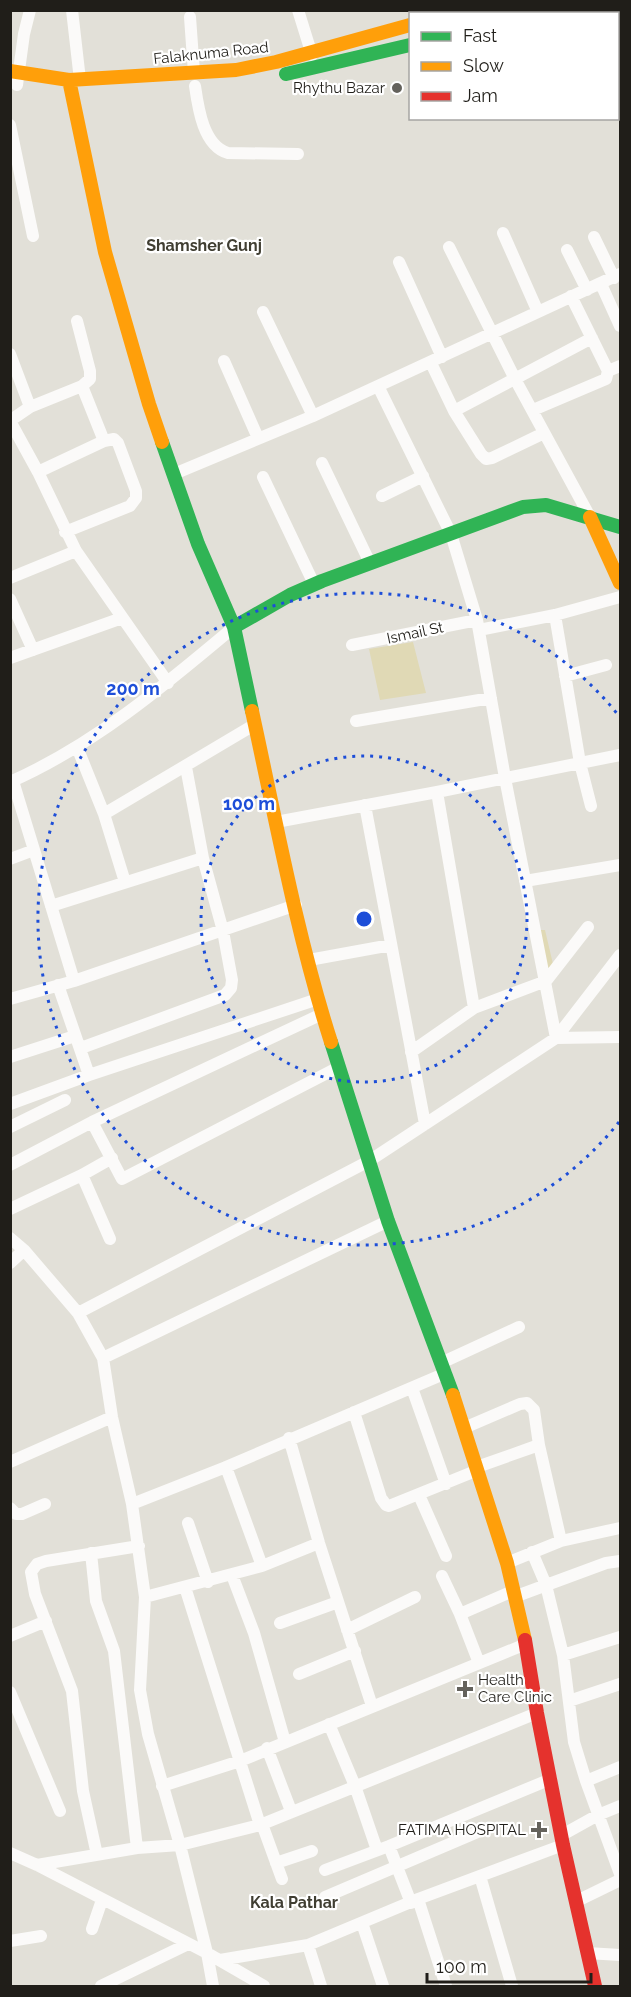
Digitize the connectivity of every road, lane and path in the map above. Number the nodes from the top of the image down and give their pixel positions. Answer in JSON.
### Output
{"nodes":[{"id":1,"x":30,"y":10,"type":"edge"},
{"id":2,"x":72,"y":10,"type":"edge"},
{"id":3,"x":298,"y":10,"type":"edge"},
{"id":4,"x":574,"y":10,"type":"edge"},
{"id":5,"x":550,"y":12,"type":"edge"},
{"id":6,"x":190,"y":17,"type":"dead end"},
{"id":7,"x":409,"y":26,"type":"edge"},
{"id":8,"x":409,"y":45,"type":"edge"},
{"id":9,"x":312,"y":52,"type":"junction"},
{"id":10,"x":312,"y":68,"type":"junction"},
{"id":11,"x":14,"y":78,"type":"edge"},
{"id":12,"x":271,"y":78,"type":"dead end"},
{"id":13,"x":195,"y":80,"type":"junction"},
{"id":14,"x":74,"y":85,"type":"junction"},
{"id":15,"x":214,"y":85,"type":"dead end"},
{"id":16,"x":171,"y":88,"type":"dead end"},
{"id":17,"x":88,"y":93,"type":"dead end"},
{"id":18,"x":10,"y":124,"type":"edge"},
{"id":19,"x":298,"y":154,"type":"dead end"},
{"id":20,"x":503,"y":233,"type":"dead end"},
{"id":21,"x":33,"y":236,"type":"dead end"},
{"id":22,"x":594,"y":237,"type":"dead end"},
{"id":23,"x":449,"y":247,"type":"dead end"},
{"id":24,"x":567,"y":250,"type":"dead end"},
{"id":25,"x":399,"y":262,"type":"dead end"},
{"id":26,"x":617,"y":276,"type":"edge"},
{"id":27,"x":601,"y":284,"type":"junction"},
{"id":28,"x":587,"y":290,"type":"junction"},
{"id":29,"x":571,"y":296,"type":"junction"},
{"id":30,"x":263,"y":312,"type":"dead end"},
{"id":31,"x":538,"y":312,"type":"junction"},
{"id":32,"x":77,"y":321,"type":"dead end"},
{"id":33,"x":621,"y":326,"type":"edge"},
{"id":34,"x":492,"y":332,"type":"junction"},
{"id":35,"x":592,"y":338,"type":"junction"},
{"id":36,"x":10,"y":354,"type":"edge"},
{"id":37,"x":442,"y":357,"type":"junction"},
{"id":38,"x":224,"y":361,"type":"dead end"},
{"id":39,"x":430,"y":363,"type":"junction"},
{"id":40,"x":621,"y":366,"type":"edge"},
{"id":41,"x":608,"y":371,"type":"junction"},
{"id":42,"x":515,"y":379,"type":"junction"},
{"id":43,"x":82,"y":386,"type":"junction"},
{"id":44,"x":378,"y":386,"type":"junction"},
{"id":45,"x":30,"y":407,"type":"junction"},
{"id":46,"x":454,"y":411,"type":"junction"},
{"id":47,"x":533,"y":411,"type":"junction"},
{"id":48,"x":313,"y":416,"type":"junction"},
{"id":49,"x":11,"y":420,"type":"edge"},
{"id":50,"x":544,"y":433,"type":"junction"},
{"id":51,"x":258,"y":438,"type":"junction"},
{"id":52,"x":104,"y":441,"type":"junction"},
{"id":53,"x":322,"y":463,"type":"dead end"},
{"id":54,"x":38,"y":472,"type":"junction"},
{"id":55,"x":174,"y":474,"type":"junction"},
{"id":56,"x":423,"y":476,"type":"junction"},
{"id":57,"x":263,"y":477,"type":"dead end"},
{"id":58,"x":382,"y":496,"type":"dead end"},
{"id":59,"x":590,"y":517,"type":"junction"},
{"id":60,"x":621,"y":527,"type":"edge"},
{"id":61,"x":65,"y":532,"type":"junction"},
{"id":62,"x":451,"y":534,"type":"junction"},
{"id":63,"x":76,"y":551,"type":"junction"},
{"id":64,"x":370,"y":563,"type":"junction"},
{"id":65,"x":10,"y":578,"type":"edge"},
{"id":66,"x":621,"y":583,"type":"edge"},
{"id":67,"x":314,"y":584,"type":"junction"},
{"id":68,"x":621,"y":597,"type":"edge"},
{"id":69,"x":10,"y":599,"type":"edge"},
{"id":70,"x":555,"y":615,"type":"junction"},
{"id":71,"x":123,"y":618,"type":"junction"},
{"id":72,"x":478,"y":625,"type":"junction"},
{"id":73,"x":234,"y":627,"type":"junction"},
{"id":74,"x":352,"y":645,"type":"dead end"},
{"id":75,"x":33,"y":650,"type":"junction"},
{"id":76,"x":10,"y":658,"type":"edge"},
{"id":77,"x":606,"y":665,"type":"dead end"},
{"id":78,"x":565,"y":676,"type":"junction"},
{"id":79,"x":168,"y":683,"type":"junction"},
{"id":80,"x":491,"y":698,"type":"junction"},
{"id":81,"x":356,"y":721,"type":"dead end"},
{"id":82,"x":254,"y":724,"type":"junction"},
{"id":83,"x":78,"y":747,"type":"junction"},
{"id":84,"x":621,"y":755,"type":"edge"},
{"id":85,"x":580,"y":763,"type":"junction"},
{"id":86,"x":186,"y":767,"type":"junction"},
{"id":87,"x":505,"y":778,"type":"junction"},
{"id":88,"x":12,"y":782,"type":"edge"},
{"id":89,"x":437,"y":792,"type":"junction"},
{"id":90,"x":365,"y":805,"type":"junction"},
{"id":91,"x":591,"y":806,"type":"dead end"},
{"id":92,"x":104,"y":814,"type":"junction"},
{"id":93,"x":276,"y":822,"type":"junction"},
{"id":94,"x":34,"y":850,"type":"junction"},
{"id":95,"x":203,"y":858,"type":"junction"},
{"id":96,"x":10,"y":859,"type":"edge"},
{"id":97,"x":621,"y":865,"type":"edge"},
{"id":98,"x":525,"y":881,"type":"junction"},
{"id":99,"x":125,"y":882,"type":"junction"},
{"id":100,"x":296,"y":905,"type":"junction"},
{"id":101,"x":51,"y":906,"type":"junction"},
{"id":102,"x":588,"y":927,"type":"dead end"},
{"id":103,"x":223,"y":931,"type":"junction"},
{"id":104,"x":391,"y":945,"type":"junction"},
{"id":105,"x":621,"y":955,"type":"edge"},
{"id":106,"x":309,"y":960,"type":"junction"},
{"id":107,"x":74,"y":981,"type":"junction"},
{"id":108,"x":546,"y":981,"type":"junction"},
{"id":109,"x":58,"y":985,"type":"junction"},
{"id":110,"x":11,"y":996,"type":"edge"},
{"id":111,"x":318,"y":999,"type":"junction"},
{"id":112,"x":474,"y":1008,"type":"junction"},
{"id":113,"x":322,"y":1014,"type":"junction"},
{"id":114,"x":75,"y":1036,"type":"junction"},
{"id":115,"x":621,"y":1037,"type":"edge"},
{"id":116,"x":556,"y":1038,"type":"junction"},
{"id":117,"x":81,"y":1048,"type":"junction"},
{"id":118,"x":411,"y":1052,"type":"junction"},
{"id":119,"x":10,"y":1057,"type":"edge"},
{"id":120,"x":339,"y":1067,"type":"junction"},
{"id":121,"x":89,"y":1075,"type":"junction"},
{"id":122,"x":65,"y":1100,"type":"dead end"},
{"id":123,"x":10,"y":1104,"type":"edge"},
{"id":124,"x":92,"y":1122,"type":"junction"},
{"id":125,"x":425,"y":1124,"type":"junction"},
{"id":126,"x":10,"y":1127,"type":"edge"},
{"id":127,"x":112,"y":1158,"type":"junction"},
{"id":128,"x":369,"y":1161,"type":"junction"},
{"id":129,"x":10,"y":1165,"type":"edge"},
{"id":130,"x":82,"y":1175,"type":"junction"},
{"id":131,"x":10,"y":1209,"type":"edge"},
{"id":132,"x":388,"y":1221,"type":"junction"},
{"id":133,"x":10,"y":1238,"type":"edge"},
{"id":134,"x":110,"y":1239,"type":"dead end"},
{"id":135,"x":24,"y":1250,"type":"junction"},
{"id":136,"x":10,"y":1263,"type":"edge"},
{"id":137,"x":78,"y":1312,"type":"junction"},
{"id":138,"x":519,"y":1327,"type":"dead end"},
{"id":139,"x":103,"y":1358,"type":"junction"},
{"id":140,"x":443,"y":1368,"type":"junction"},
{"id":141,"x":412,"y":1388,"type":"junction"},
{"id":142,"x":354,"y":1412,"type":"junction"},
{"id":143,"x":112,"y":1418,"type":"junction"},
{"id":144,"x":464,"y":1428,"type":"junction"},
{"id":145,"x":290,"y":1438,"type":"junction"},
{"id":146,"x":539,"y":1445,"type":"junction"},
{"id":147,"x":10,"y":1462,"type":"edge"},
{"id":148,"x":226,"y":1467,"type":"junction"},
{"id":149,"x":477,"y":1468,"type":"junction"},
{"id":150,"x":446,"y":1484,"type":"junction"},
{"id":151,"x":419,"y":1495,"type":"junction"},
{"id":152,"x":45,"y":1504,"type":"dead end"},
{"id":153,"x":132,"y":1504,"type":"junction"},
{"id":154,"x":10,"y":1508,"type":"edge"},
{"id":155,"x":188,"y":1522,"type":"dead end"},
{"id":156,"x":621,"y":1528,"type":"edge"},
{"id":157,"x":561,"y":1541,"type":"junction"},
{"id":158,"x":319,"y":1543,"type":"junction"},
{"id":159,"x":139,"y":1546,"type":"junction"},
{"id":160,"x":532,"y":1552,"type":"junction"},
{"id":161,"x":91,"y":1553,"type":"junction"},
{"id":162,"x":446,"y":1556,"type":"dead end"},
{"id":163,"x":621,"y":1561,"type":"edge"},
{"id":164,"x":507,"y":1563,"type":"junction"},
{"id":165,"x":262,"y":1566,"type":"junction"},
{"id":166,"x":232,"y":1575,"type":"junction"},
{"id":167,"x":442,"y":1576,"type":"dead end"},
{"id":168,"x":208,"y":1582,"type":"junction"},
{"id":169,"x":546,"y":1585,"type":"junction"},
{"id":170,"x":185,"y":1587,"type":"junction"},
{"id":171,"x":514,"y":1594,"type":"junction"},
{"id":172,"x":145,"y":1597,"type":"junction"},
{"id":173,"x":415,"y":1597,"type":"dead end"},
{"id":174,"x":338,"y":1602,"type":"junction"},
{"id":175,"x":460,"y":1614,"type":"junction"},
{"id":176,"x":46,"y":1621,"type":"junction"},
{"id":177,"x":280,"y":1623,"type":"dead end"},
{"id":178,"x":347,"y":1630,"type":"junction"},
{"id":179,"x":10,"y":1636,"type":"edge"},
{"id":180,"x":621,"y":1637,"type":"edge"},
{"id":181,"x":526,"y":1644,"type":"junction"},
{"id":182,"x":355,"y":1651,"type":"junction"},
{"id":183,"x":563,"y":1655,"type":"junction"},
{"id":184,"x":479,"y":1663,"type":"junction"},
{"id":185,"x":299,"y":1674,"type":"dead end"},
{"id":186,"x":621,"y":1684,"type":"edge"},
{"id":187,"x":10,"y":1692,"type":"edge"},
{"id":188,"x":569,"y":1701,"type":"junction"},
{"id":189,"x":372,"y":1706,"type":"junction"},
{"id":190,"x":537,"y":1713,"type":"junction"},
{"id":191,"x":329,"y":1724,"type":"junction"},
{"id":192,"x":285,"y":1742,"type":"junction"},
{"id":193,"x":267,"y":1748,"type":"junction"},
{"id":194,"x":240,"y":1761,"type":"junction"},
{"id":195,"x":621,"y":1767,"type":"edge"},
{"id":196,"x":551,"y":1779,"type":"junction"},
{"id":197,"x":586,"y":1781,"type":"junction"},
{"id":198,"x":162,"y":1786,"type":"junction"},
{"id":199,"x":355,"y":1786,"type":"junction"},
{"id":200,"x":621,"y":1806,"type":"edge"},
{"id":201,"x":60,"y":1811,"type":"dead end"},
{"id":202,"x":291,"y":1811,"type":"junction"},
{"id":203,"x":598,"y":1815,"type":"junction"},
{"id":204,"x":261,"y":1824,"type":"junction"},
{"id":205,"x":480,"y":1831,"type":"dead end"},
{"id":206,"x":562,"y":1840,"type":"junction"},
{"id":207,"x":180,"y":1845,"type":"junction"},
{"id":208,"x":137,"y":1848,"type":"junction"},
{"id":209,"x":383,"y":1848,"type":"junction"},
{"id":210,"x":312,"y":1851,"type":"dead end"},
{"id":211,"x":11,"y":1852,"type":"edge"},
{"id":212,"x":97,"y":1855,"type":"junction"},
{"id":213,"x":276,"y":1863,"type":"junction"},
{"id":214,"x":37,"y":1865,"type":"junction"},
{"id":215,"x":397,"y":1867,"type":"junction"},
{"id":216,"x":325,"y":1870,"type":"dead end"},
{"id":217,"x":621,"y":1874,"type":"edge"},
{"id":218,"x":480,"y":1876,"type":"junction"},
{"id":219,"x":282,"y":1880,"type":"dead end"},
{"id":220,"x":621,"y":1880,"type":"edge"},
{"id":221,"x":326,"y":1898,"type":"dead end"},
{"id":222,"x":102,"y":1900,"type":"junction"},
{"id":223,"x":414,"y":1901,"type":"junction"},
{"id":224,"x":577,"y":1901,"type":"junction"},
{"id":225,"x":362,"y":1923,"type":"junction"},
{"id":226,"x":92,"y":1929,"type":"dead end"},
{"id":227,"x":41,"y":1936,"type":"dead end"},
{"id":228,"x":10,"y":1941,"type":"edge"},
{"id":229,"x":188,"y":1944,"type":"junction"},
{"id":230,"x":308,"y":1945,"type":"junction"},
{"id":231,"x":207,"y":1953,"type":"junction"},
{"id":232,"x":587,"y":1953,"type":"junction"},
{"id":233,"x":621,"y":1955,"type":"edge"},
{"id":234,"x":220,"y":1960,"type":"junction"},
{"id":235,"x":109,"y":1984,"type":"edge"},
{"id":236,"x":213,"y":1986,"type":"edge"},
{"id":237,"x":264,"y":1986,"type":"edge"},
{"id":238,"x":321,"y":1986,"type":"edge"},
{"id":239,"x":383,"y":1986,"type":"edge"},
{"id":240,"x":446,"y":1986,"type":"edge"},
{"id":241,"x":513,"y":1986,"type":"edge"},
{"id":242,"x":595,"y":1986,"type":"edge"}],
"edges":[{"from":1,"to":11,"type":"street"},
{"from":2,"to":14,"type":"street"},
{"from":3,"to":9,"type":"street"},
{"from":4,"to":5,"type":"main road"},
{"from":6,"to":13,"type":"street"},
{"from":7,"to":9,"type":"main road","name":"Falaknuma Road"},
{"from":8,"to":10,"type":"main road","name":"Falaknuma Road"},
{"from":9,"to":10,"type":"street"},
{"from":9,"to":13,"type":"main road","name":"Falaknuma Road"},
{"from":10,"to":12,"type":"main road","name":"Falaknuma Road"},
{"from":11,"to":14,"type":"main road","name":"Falaknuma Road"},
{"from":13,"to":14,"type":"main road","name":"Falaknuma Road"},
{"from":13,"to":15,"type":"main road","name":"Falaknuma Road"},
{"from":13,"to":16,"type":"main road","name":"Falaknuma Road"},
{"from":13,"to":19,"type":"street"},
{"from":14,"to":17,"type":"main road","name":"Falaknuma Road"},
{"from":14,"to":55,"type":"main road"},
{"from":18,"to":21,"type":"street"},
{"from":20,"to":31,"type":"street"},
{"from":22,"to":26,"type":"street"},
{"from":23,"to":34,"type":"street"},
{"from":24,"to":28,"type":"street"},
{"from":25,"to":37,"type":"street"},
{"from":26,"to":27,"type":"street"},
{"from":27,"to":28,"type":"street"},
{"from":27,"to":33,"type":"street"},
{"from":28,"to":29,"type":"street"},
{"from":29,"to":31,"type":"street"},
{"from":29,"to":35,"type":"street"},
{"from":30,"to":48,"type":"street"},
{"from":31,"to":34,"type":"street"},
{"from":32,"to":43,"type":"street"},
{"from":34,"to":37,"type":"street"},
{"from":34,"to":42,"type":"street"},
{"from":35,"to":41,"type":"street"},
{"from":35,"to":42,"type":"street"},
{"from":36,"to":45,"type":"street"},
{"from":37,"to":39,"type":"street"},
{"from":38,"to":51,"type":"street"},
{"from":39,"to":44,"type":"street"},
{"from":39,"to":46,"type":"street"},
{"from":40,"to":41,"type":"street"},
{"from":41,"to":47,"type":"street"},
{"from":42,"to":46,"type":"street"},
{"from":42,"to":47,"type":"street"},
{"from":43,"to":45,"type":"street"},
{"from":43,"to":52,"type":"street"},
{"from":44,"to":48,"type":"street"},
{"from":44,"to":56,"type":"street"},
{"from":45,"to":49,"type":"street"},
{"from":46,"to":50,"type":"street"},
{"from":47,"to":50,"type":"street"},
{"from":48,"to":51,"type":"street"},
{"from":49,"to":54,"type":"street"},
{"from":50,"to":59,"type":"street"},
{"from":51,"to":55,"type":"street"},
{"from":52,"to":54,"type":"street"},
{"from":52,"to":61,"type":"street"},
{"from":53,"to":64,"type":"street"},
{"from":54,"to":61,"type":"street"},
{"from":55,"to":73,"type":"main road"},
{"from":56,"to":58,"type":"street"},
{"from":56,"to":62,"type":"street"},
{"from":57,"to":67,"type":"street"},
{"from":59,"to":60,"type":"main road"},
{"from":59,"to":62,"type":"main road"},
{"from":59,"to":66,"type":"main road"},
{"from":61,"to":63,"type":"street"},
{"from":62,"to":64,"type":"main road"},
{"from":62,"to":72,"type":"street"},
{"from":63,"to":65,"type":"street"},
{"from":63,"to":71,"type":"street"},
{"from":64,"to":67,"type":"main road"},
{"from":67,"to":73,"type":"main road"},
{"from":68,"to":70,"type":"street","name":"Ismail St"},
{"from":69,"to":75,"type":"street"},
{"from":70,"to":72,"type":"street","name":"Ismail St"},
{"from":70,"to":78,"type":"street"},
{"from":71,"to":75,"type":"street"},
{"from":71,"to":79,"type":"street"},
{"from":72,"to":74,"type":"street","name":"Ismail St"},
{"from":72,"to":80,"type":"street"},
{"from":73,"to":79,"type":"street"},
{"from":73,"to":82,"type":"main road"},
{"from":75,"to":76,"type":"street"},
{"from":77,"to":78,"type":"street"},
{"from":78,"to":85,"type":"street"},
{"from":79,"to":83,"type":"street"},
{"from":80,"to":81,"type":"street"},
{"from":80,"to":87,"type":"street"},
{"from":82,"to":86,"type":"street"},
{"from":82,"to":93,"type":"main road"},
{"from":83,"to":88,"type":"street"},
{"from":83,"to":92,"type":"street"},
{"from":84,"to":85,"type":"street"},
{"from":85,"to":87,"type":"street"},
{"from":85,"to":91,"type":"street"},
{"from":86,"to":92,"type":"street"},
{"from":86,"to":95,"type":"street"},
{"from":87,"to":89,"type":"street"},
{"from":87,"to":98,"type":"street"},
{"from":88,"to":94,"type":"street"},
{"from":89,"to":90,"type":"street"},
{"from":89,"to":112,"type":"street"},
{"from":90,"to":93,"type":"street"},
{"from":90,"to":104,"type":"street"},
{"from":92,"to":99,"type":"street"},
{"from":93,"to":100,"type":"main road"},
{"from":94,"to":96,"type":"street"},
{"from":94,"to":101,"type":"street"},
{"from":95,"to":99,"type":"street"},
{"from":95,"to":103,"type":"street"},
{"from":97,"to":98,"type":"street"},
{"from":98,"to":108,"type":"street"},
{"from":99,"to":101,"type":"street"},
{"from":100,"to":103,"type":"street"},
{"from":100,"to":106,"type":"main road"},
{"from":101,"to":107,"type":"street"},
{"from":102,"to":108,"type":"street"},
{"from":103,"to":107,"type":"street"},
{"from":103,"to":117,"type":"street"},
{"from":104,"to":106,"type":"street"},
{"from":104,"to":118,"type":"street"},
{"from":105,"to":116,"type":"street"},
{"from":106,"to":111,"type":"main road"},
{"from":107,"to":109,"type":"street"},
{"from":108,"to":112,"type":"street"},
{"from":108,"to":116,"type":"street"},
{"from":109,"to":110,"type":"street"},
{"from":109,"to":114,"type":"street"},
{"from":111,"to":113,"type":"main road"},
{"from":111,"to":121,"type":"street"},
{"from":112,"to":118,"type":"street"},
{"from":113,"to":120,"type":"main road"},
{"from":113,"to":124,"type":"street"},
{"from":114,"to":117,"type":"street"},
{"from":114,"to":119,"type":"street"},
{"from":115,"to":116,"type":"street"},
{"from":116,"to":125,"type":"street"},
{"from":117,"to":121,"type":"street"},
{"from":118,"to":125,"type":"street"},
{"from":120,"to":127,"type":"street"},
{"from":120,"to":128,"type":"main road"},
{"from":121,"to":123,"type":"street"},
{"from":122,"to":126,"type":"street"},
{"from":124,"to":127,"type":"street"},
{"from":124,"to":129,"type":"street"},
{"from":125,"to":128,"type":"street"},
{"from":127,"to":130,"type":"street"},
{"from":128,"to":132,"type":"main road"},
{"from":128,"to":137,"type":"street"},
{"from":130,"to":131,"type":"street"},
{"from":130,"to":134,"type":"street"},
{"from":132,"to":139,"type":"street"},
{"from":132,"to":140,"type":"main road"},
{"from":133,"to":135,"type":"street"},
{"from":135,"to":136,"type":"street"},
{"from":135,"to":137,"type":"street"},
{"from":137,"to":139,"type":"street"},
{"from":138,"to":140,"type":"street"},
{"from":139,"to":143,"type":"street"},
{"from":140,"to":141,"type":"street"},
{"from":140,"to":144,"type":"main road"},
{"from":141,"to":142,"type":"street"},
{"from":141,"to":150,"type":"street"},
{"from":142,"to":145,"type":"street"},
{"from":142,"to":151,"type":"street"},
{"from":143,"to":147,"type":"street"},
{"from":143,"to":153,"type":"street"},
{"from":144,"to":146,"type":"street"},
{"from":144,"to":149,"type":"main road"},
{"from":145,"to":148,"type":"street"},
{"from":145,"to":158,"type":"street"},
{"from":146,"to":149,"type":"street"},
{"from":146,"to":157,"type":"street"},
{"from":148,"to":153,"type":"street"},
{"from":148,"to":165,"type":"street"},
{"from":149,"to":150,"type":"street"},
{"from":149,"to":164,"type":"main road"},
{"from":150,"to":151,"type":"street"},
{"from":151,"to":162,"type":"street"},
{"from":152,"to":154,"type":"street"},
{"from":153,"to":159,"type":"street"},
{"from":155,"to":168,"type":"street"},
{"from":156,"to":157,"type":"street"},
{"from":157,"to":160,"type":"street"},
{"from":158,"to":165,"type":"street"},
{"from":158,"to":174,"type":"street"},
{"from":159,"to":161,"type":"street"},
{"from":159,"to":172,"type":"street"},
{"from":160,"to":164,"type":"street"},
{"from":160,"to":169,"type":"street"},
{"from":161,"to":176,"type":"street"},
{"from":161,"to":208,"type":"street"},
{"from":163,"to":169,"type":"street"},
{"from":164,"to":171,"type":"main road"},
{"from":165,"to":166,"type":"street"},
{"from":166,"to":168,"type":"street"},
{"from":166,"to":192,"type":"street"},
{"from":167,"to":175,"type":"street"},
{"from":168,"to":170,"type":"street"},
{"from":169,"to":171,"type":"street"},
{"from":169,"to":183,"type":"street"},
{"from":170,"to":172,"type":"street"},
{"from":170,"to":194,"type":"street"},
{"from":171,"to":175,"type":"street"},
{"from":171,"to":181,"type":"main road"},
{"from":172,"to":198,"type":"street"},
{"from":173,"to":178,"type":"street"},
{"from":174,"to":177,"type":"street"},
{"from":174,"to":178,"type":"street"},
{"from":175,"to":184,"type":"street"},
{"from":176,"to":179,"type":"street"},
{"from":176,"to":212,"type":"street"},
{"from":178,"to":182,"type":"street"},
{"from":180,"to":183,"type":"street"},
{"from":181,"to":184,"type":"street"},
{"from":181,"to":190,"type":"main road"},
{"from":182,"to":185,"type":"street"},
{"from":182,"to":189,"type":"street"},
{"from":183,"to":188,"type":"street"},
{"from":184,"to":189,"type":"street"},
{"from":186,"to":188,"type":"street"},
{"from":187,"to":201,"type":"street"},
{"from":188,"to":197,"type":"street"},
{"from":189,"to":191,"type":"street"},
{"from":190,"to":196,"type":"main road"},
{"from":190,"to":199,"type":"street"},
{"from":191,"to":192,"type":"street"},
{"from":191,"to":199,"type":"street"},
{"from":192,"to":193,"type":"street"},
{"from":193,"to":194,"type":"street"},
{"from":193,"to":202,"type":"street"},
{"from":194,"to":198,"type":"street"},
{"from":194,"to":204,"type":"street"},
{"from":195,"to":197,"type":"street"},
{"from":196,"to":206,"type":"main road"},
{"from":196,"to":209,"type":"street"},
{"from":197,"to":203,"type":"street"},
{"from":198,"to":207,"type":"street"},
{"from":199,"to":202,"type":"street"},
{"from":199,"to":209,"type":"street"},
{"from":200,"to":203,"type":"street"},
{"from":202,"to":204,"type":"street"},
{"from":203,"to":206,"type":"street"},
{"from":203,"to":217,"type":"street"},
{"from":204,"to":207,"type":"street"},
{"from":204,"to":213,"type":"street"},
{"from":205,"to":215,"type":"street"},
{"from":206,"to":218,"type":"street"},
{"from":206,"to":224,"type":"main road"},
{"from":207,"to":208,"type":"street"},
{"from":207,"to":231,"type":"street"},
{"from":208,"to":212,"type":"street"},
{"from":209,"to":215,"type":"street"},
{"from":209,"to":216,"type":"street"},
{"from":210,"to":213,"type":"street"},
{"from":211,"to":214,"type":"street"},
{"from":212,"to":214,"type":"street"},
{"from":213,"to":219,"type":"street"},
{"from":214,"to":222,"type":"street"},
{"from":215,"to":221,"type":"street"},
{"from":215,"to":223,"type":"street"},
{"from":218,"to":223,"type":"street"},
{"from":218,"to":241,"type":"street"},
{"from":220,"to":224,"type":"street"},
{"from":222,"to":226,"type":"street"},
{"from":222,"to":229,"type":"street"},
{"from":223,"to":225,"type":"street"},
{"from":223,"to":240,"type":"street"},
{"from":224,"to":232,"type":"main road"},
{"from":225,"to":230,"type":"street"},
{"from":225,"to":239,"type":"street"},
{"from":227,"to":228,"type":"street"},
{"from":229,"to":231,"type":"street"},
{"from":229,"to":235,"type":"street"},
{"from":230,"to":234,"type":"street"},
{"from":230,"to":238,"type":"street"},
{"from":231,"to":234,"type":"street"},
{"from":231,"to":236,"type":"street"},
{"from":232,"to":233,"type":"street"},
{"from":232,"to":242,"type":"main road"},
{"from":234,"to":237,"type":"street"}]}
